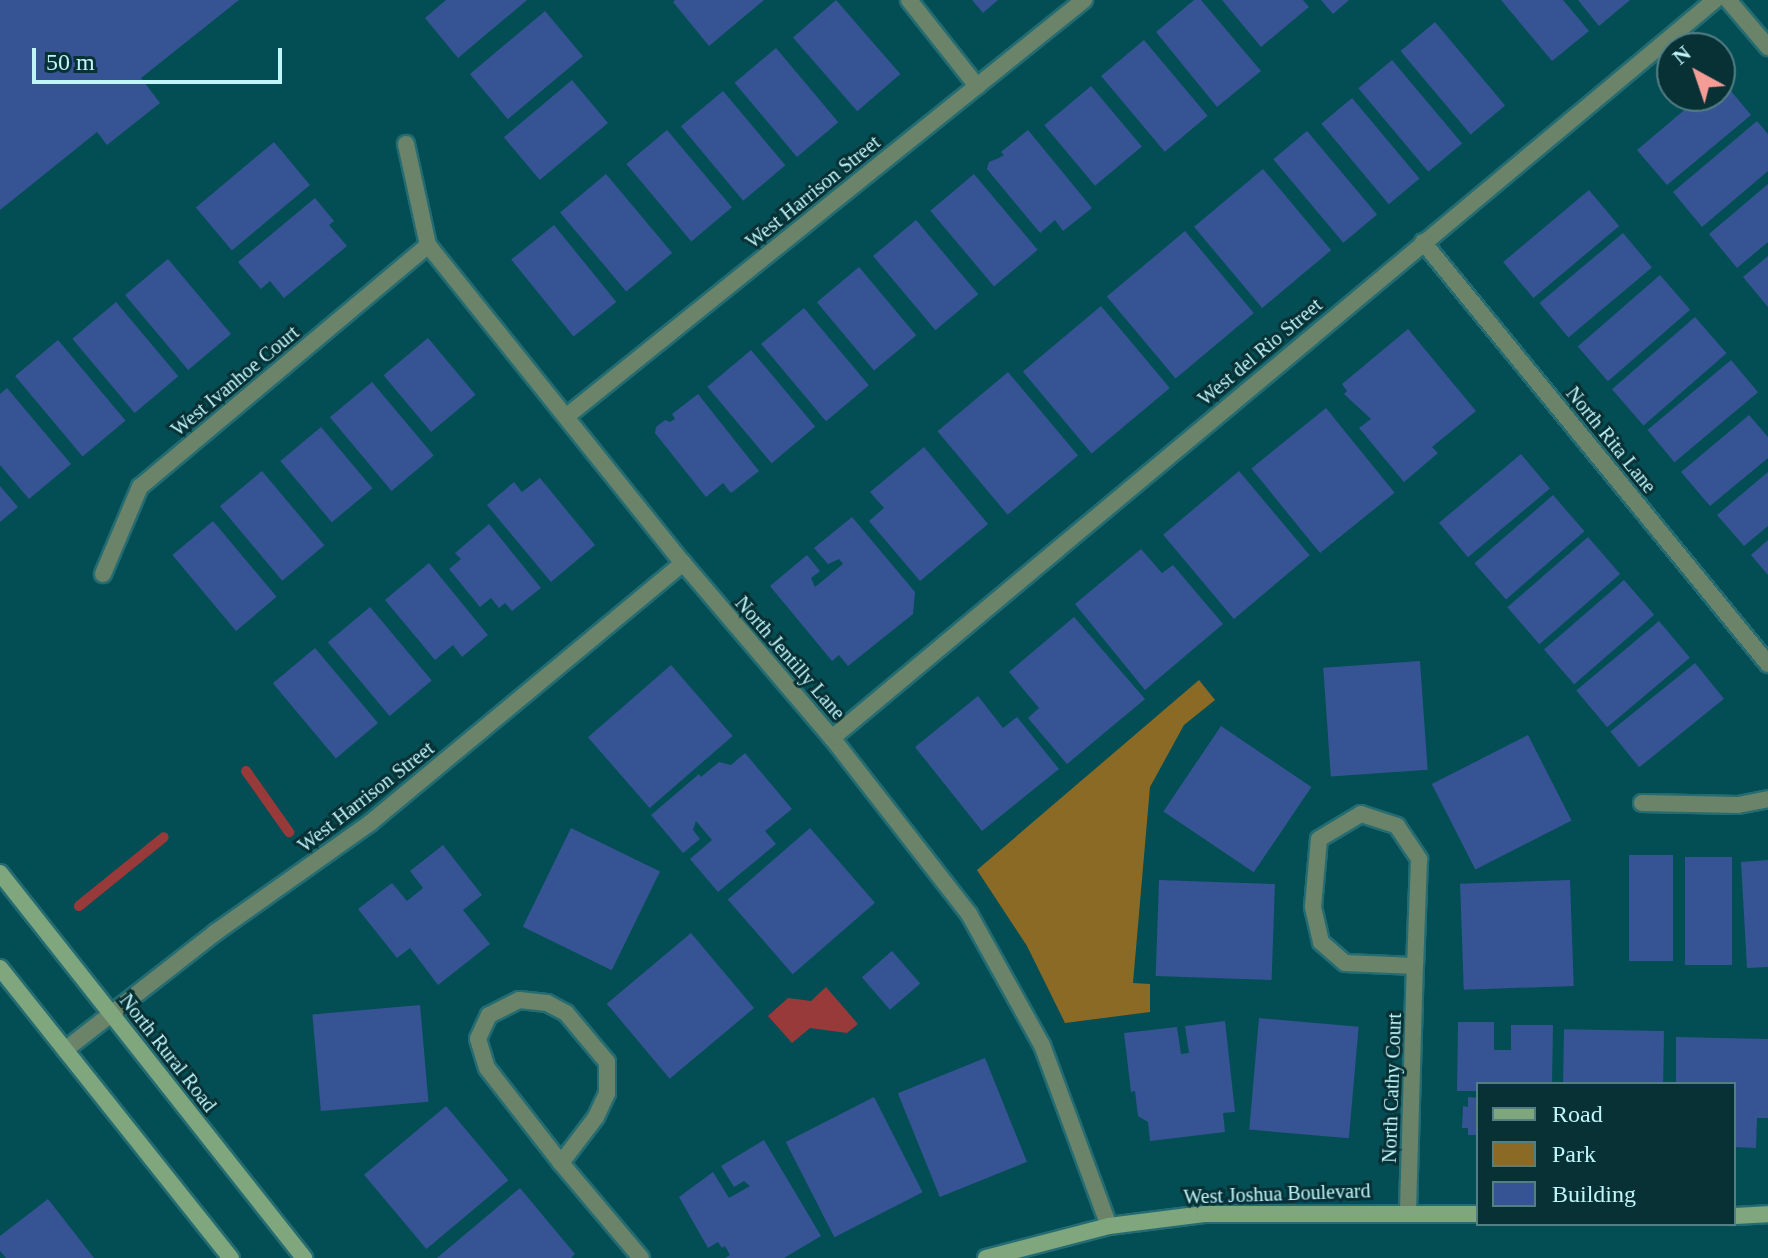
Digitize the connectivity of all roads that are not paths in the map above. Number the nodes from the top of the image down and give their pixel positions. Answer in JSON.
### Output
{"nodes":[{"id":1,"x":909,"y":0,"type":"edge"},
{"id":2,"x":1084,"y":0,"type":"edge"},
{"id":3,"x":1715,"y":0,"type":"edge"},
{"id":4,"x":1728,"y":0,"type":"edge"},
{"id":5,"x":1768,"y":47,"type":"edge"},
{"id":6,"x":977,"y":86,"type":"junction"},
{"id":7,"x":406,"y":144,"type":"dead end"},
{"id":8,"x":1423,"y":242,"type":"junction"},
{"id":9,"x":428,"y":245,"type":"junction"},
{"id":10,"x":567,"y":416,"type":"junction"},
{"id":11,"x":683,"y":563,"type":"junction"},
{"id":12,"x":103,"y":574,"type":"dead end"},
{"id":13,"x":1768,"y":664,"type":"edge"},
{"id":14,"x":832,"y":738,"type":"junction"},
{"id":15,"x":1768,"y":799,"type":"edge"},
{"id":16,"x":1642,"y":803,"type":"dead end"},
{"id":17,"x":0,"y":873,"type":"edge"},
{"id":18,"x":1415,"y":966,"type":"junction"},
{"id":19,"x":0,"y":968,"type":"edge"},
{"id":20,"x":112,"y":1013,"type":"junction"},
{"id":21,"x":65,"y":1050,"type":"junction"},
{"id":22,"x":561,"y":1163,"type":"junction"},
{"id":23,"x":1408,"y":1211,"type":"junction"},
{"id":24,"x":1476,"y":1214,"type":"edge"},
{"id":25,"x":1768,"y":1214,"type":"edge"},
{"id":26,"x":1736,"y":1216,"type":"edge"},
{"id":27,"x":1109,"y":1226,"type":"junction"},
{"id":28,"x":231,"y":1258,"type":"edge"},
{"id":29,"x":304,"y":1258,"type":"edge"},
{"id":30,"x":641,"y":1258,"type":"edge"},
{"id":31,"x":986,"y":1258,"type":"edge"}],
"edges":[{"from":1,"to":6,"type":"street"},
{"from":2,"to":6,"type":"street","name":"West Harrison Street"},
{"from":3,"to":8,"type":"street","name":"West del Rio Street"},
{"from":4,"to":5,"type":"street"},
{"from":6,"to":10,"type":"street","name":"West Harrison Street"},
{"from":7,"to":9,"type":"street","name":"North Jentilly Lane"},
{"from":8,"to":13,"type":"street","name":"North Rita Lane"},
{"from":8,"to":14,"type":"street","name":"West del Rio Street"},
{"from":9,"to":10,"type":"street","name":"North Jentilly Lane"},
{"from":9,"to":12,"type":"street","name":"West Ivanhoe Court"},
{"from":10,"to":11,"type":"street","name":"North Jentilly Lane"},
{"from":11,"to":14,"type":"street","name":"North Jentilly Lane"},
{"from":11,"to":20,"type":"street","name":"West Harrison Street"},
{"from":14,"to":27,"type":"street","name":"North Jentilly Lane"},
{"from":15,"to":16,"type":"street"},
{"from":17,"to":20,"type":"main road","name":"North Rural Road"},
{"from":18,"to":18,"type":"street","name":"North Cathy Court"},
{"from":18,"to":23,"type":"street","name":"North Cathy Court"},
{"from":19,"to":21,"type":"main road"},
{"from":20,"to":21,"type":"street","name":"West Harrison Street"},
{"from":20,"to":29,"type":"main road","name":"North Rural Road"},
{"from":21,"to":28,"type":"main road"},
{"from":22,"to":22,"type":"street"},
{"from":22,"to":30,"type":"street"},
{"from":23,"to":24,"type":"main road","name":"West Joshua Boulevard"},
{"from":23,"to":27,"type":"main road","name":"West Joshua Boulevard"},
{"from":25,"to":26,"type":"main road"},
{"from":27,"to":31,"type":"main road","name":"West Joshua Boulevard"}]}
